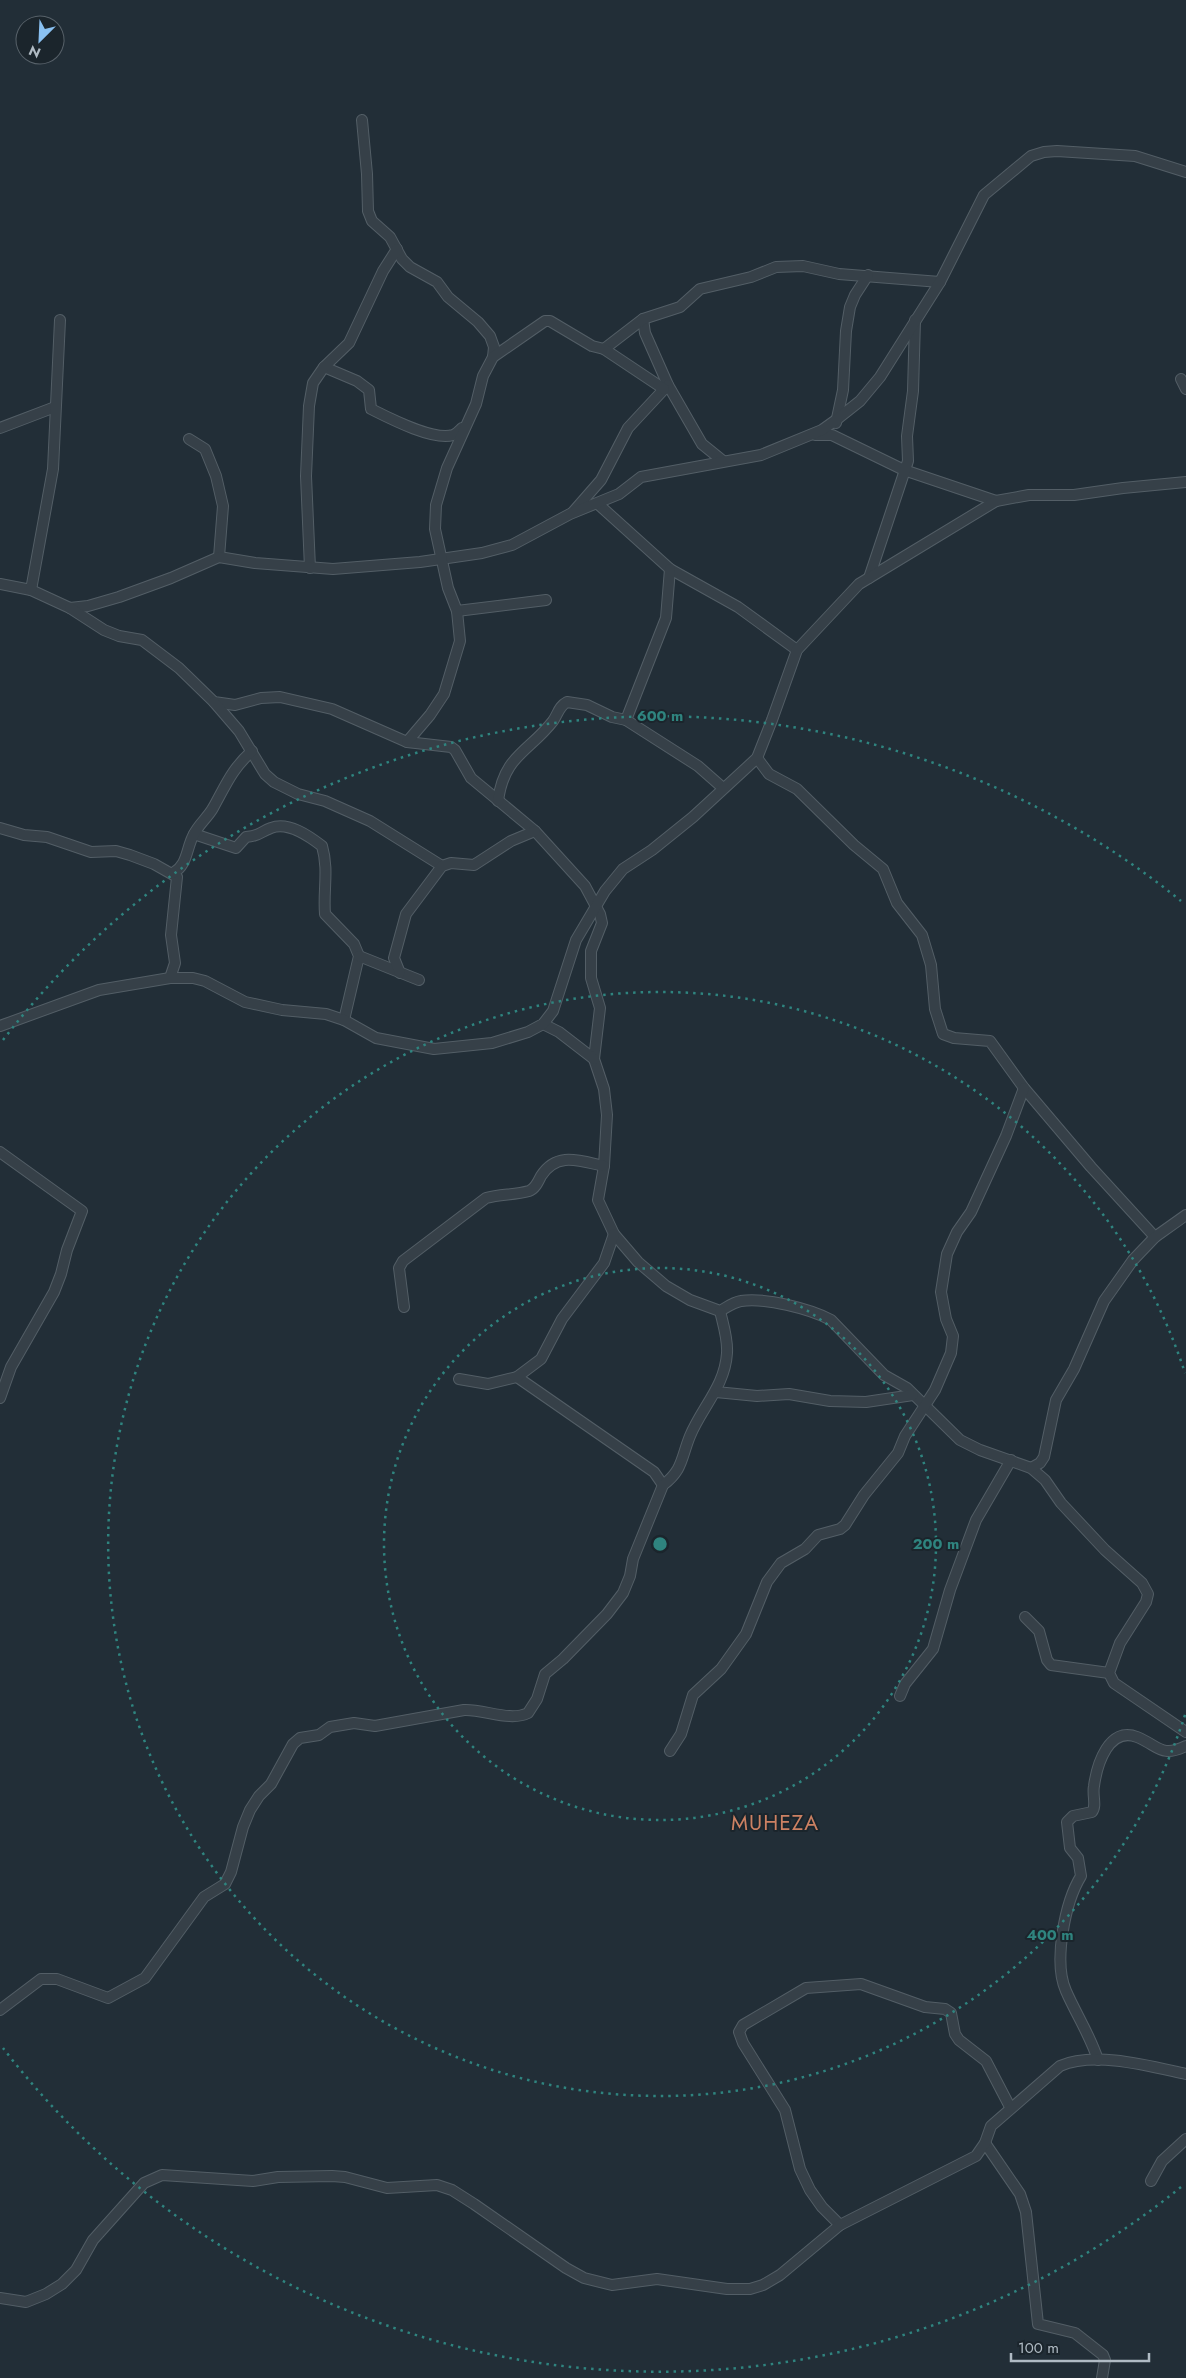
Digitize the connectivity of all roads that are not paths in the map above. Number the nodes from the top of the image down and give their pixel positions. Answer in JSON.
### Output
{"nodes":[{"id":1,"x":362,"y":120,"type":"dead end"},
{"id":2,"x":1186,"y":172,"type":"edge"},
{"id":3,"x":397,"y":249,"type":"junction"},
{"id":4,"x":868,"y":274,"type":"junction"},
{"id":5,"x":940,"y":282,"type":"junction"},
{"id":6,"x":643,"y":319,"type":"junction"},
{"id":7,"x":915,"y":319,"type":"junction"},
{"id":8,"x":60,"y":320,"type":"dead end"},
{"id":9,"x":604,"y":349,"type":"junction"},
{"id":10,"x":494,"y":357,"type":"junction"},
{"id":11,"x":324,"y":367,"type":"junction"},
{"id":12,"x":1181,"y":378,"type":"dead end"},
{"id":13,"x":666,"y":387,"type":"junction"},
{"id":14,"x":1186,"y":389,"type":"edge"},
{"id":15,"x":55,"y":406,"type":"junction"},
{"id":16,"x":836,"y":420,"type":"junction"},
{"id":17,"x":464,"y":426,"type":"junction"},
{"id":18,"x":0,"y":428,"type":"edge"},
{"id":19,"x":809,"y":436,"type":"junction"},
{"id":20,"x":188,"y":439,"type":"dead end"},
{"id":21,"x":844,"y":440,"type":"junction"},
{"id":22,"x":723,"y":461,"type":"junction"},
{"id":23,"x":904,"y":470,"type":"junction"},
{"id":24,"x":1186,"y":482,"type":"edge"},
{"id":25,"x":996,"y":501,"type":"junction"},
{"id":26,"x":598,"y":504,"type":"junction"},
{"id":27,"x":570,"y":514,"type":"junction"},
{"id":28,"x":219,"y":557,"type":"junction"},
{"id":29,"x":441,"y":559,"type":"junction"},
{"id":30,"x":310,"y":568,"type":"junction"},
{"id":31,"x":670,"y":569,"type":"junction"},
{"id":32,"x":868,"y":578,"type":"junction"},
{"id":33,"x":0,"y":584,"type":"edge"},
{"id":34,"x":31,"y":590,"type":"junction"},
{"id":35,"x":546,"y":600,"type":"dead end"},
{"id":36,"x":70,"y":608,"type":"junction"},
{"id":37,"x":457,"y":610,"type":"junction"},
{"id":38,"x":797,"y":650,"type":"junction"},
{"id":39,"x":214,"y":702,"type":"junction"},
{"id":40,"x":236,"y":706,"type":"junction"},
{"id":41,"x":224,"y":716,"type":"junction"},
{"id":42,"x":626,"y":720,"type":"junction"},
{"id":43,"x":407,"y":742,"type":"junction"},
{"id":44,"x":252,"y":751,"type":"junction"},
{"id":45,"x":757,"y":758,"type":"junction"},
{"id":46,"x":723,"y":788,"type":"junction"},
{"id":47,"x":498,"y":801,"type":"junction"},
{"id":48,"x":0,"y":828,"type":"edge"},
{"id":49,"x":535,"y":832,"type":"junction"},
{"id":50,"x":194,"y":834,"type":"junction"},
{"id":51,"x":442,"y":866,"type":"junction"},
{"id":52,"x":172,"y":873,"type":"junction"},
{"id":53,"x":597,"y":906,"type":"junction"},
{"id":54,"x":359,"y":956,"type":"junction"},
{"id":55,"x":400,"y":973,"type":"junction"},
{"id":56,"x":170,"y":978,"type":"junction"},
{"id":57,"x":419,"y":980,"type":"dead end"},
{"id":58,"x":344,"y":1020,"type":"junction"},
{"id":59,"x":544,"y":1024,"type":"junction"},
{"id":60,"x":0,"y":1026,"type":"edge"},
{"id":61,"x":594,"y":1059,"type":"junction"},
{"id":62,"x":1024,"y":1088,"type":"junction"},
{"id":63,"x":0,"y":1152,"type":"edge"},
{"id":64,"x":604,"y":1166,"type":"junction"},
{"id":65,"x":1186,"y":1215,"type":"edge"},
{"id":66,"x":614,"y":1234,"type":"junction"},
{"id":67,"x":1155,"y":1237,"type":"junction"},
{"id":68,"x":404,"y":1307,"type":"dead end"},
{"id":69,"x":720,"y":1311,"type":"junction"},
{"id":70,"x":516,"y":1377,"type":"junction"},
{"id":71,"x":460,"y":1378,"type":"dead end"},
{"id":72,"x":716,"y":1392,"type":"junction"},
{"id":73,"x":913,"y":1395,"type":"junction"},
{"id":74,"x":0,"y":1398,"type":"edge"},
{"id":75,"x":925,"y":1407,"type":"junction"},
{"id":76,"x":1011,"y":1460,"type":"junction"},
{"id":77,"x":1030,"y":1468,"type":"junction"},
{"id":78,"x":663,"y":1485,"type":"junction"},
{"id":79,"x":1025,"y":1617,"type":"dead end"},
{"id":80,"x":1110,"y":1673,"type":"junction"},
{"id":81,"x":900,"y":1696,"type":"dead end"},
{"id":82,"x":1186,"y":1732,"type":"edge"},
{"id":83,"x":1186,"y":1746,"type":"edge"},
{"id":84,"x":670,"y":1751,"type":"dead end"},
{"id":85,"x":0,"y":2010,"type":"edge"},
{"id":86,"x":1098,"y":2060,"type":"junction"},
{"id":87,"x":1186,"y":2074,"type":"edge"},
{"id":88,"x":1010,"y":2107,"type":"junction"},
{"id":89,"x":1186,"y":2139,"type":"edge"},
{"id":90,"x":985,"y":2143,"type":"junction"},
{"id":91,"x":1150,"y":2180,"type":"dead end"},
{"id":92,"x":840,"y":2224,"type":"junction"},
{"id":93,"x":0,"y":2298,"type":"edge"},
{"id":94,"x":1102,"y":2378,"type":"edge"}],
"edges":[{"from":1,"to":3,"type":"street"},
{"from":2,"to":5,"type":"street"},
{"from":3,"to":10,"type":"street"},
{"from":3,"to":11,"type":"street"},
{"from":4,"to":5,"type":"street"},
{"from":4,"to":6,"type":"street"},
{"from":4,"to":16,"type":"street"},
{"from":5,"to":7,"type":"street"},
{"from":6,"to":9,"type":"street"},
{"from":6,"to":13,"type":"street"},
{"from":7,"to":16,"type":"street"},
{"from":7,"to":23,"type":"street"},
{"from":8,"to":15,"type":"street"},
{"from":9,"to":10,"type":"street"},
{"from":9,"to":13,"type":"street"},
{"from":10,"to":17,"type":"street"},
{"from":11,"to":17,"type":"street"},
{"from":11,"to":30,"type":"street"},
{"from":12,"to":14,"type":"street"},
{"from":13,"to":22,"type":"street"},
{"from":13,"to":27,"type":"street"},
{"from":15,"to":18,"type":"street"},
{"from":15,"to":34,"type":"street"},
{"from":16,"to":19,"type":"street"},
{"from":16,"to":21,"type":"street"},
{"from":17,"to":29,"type":"street"},
{"from":19,"to":21,"type":"street"},
{"from":19,"to":22,"type":"street"},
{"from":20,"to":28,"type":"street"},
{"from":21,"to":23,"type":"street"},
{"from":22,"to":26,"type":"street"},
{"from":23,"to":25,"type":"street"},
{"from":23,"to":32,"type":"street"},
{"from":24,"to":25,"type":"street"},
{"from":25,"to":32,"type":"street"},
{"from":26,"to":27,"type":"street"},
{"from":26,"to":31,"type":"street"},
{"from":27,"to":29,"type":"street"},
{"from":28,"to":30,"type":"street"},
{"from":28,"to":36,"type":"street"},
{"from":29,"to":30,"type":"street"},
{"from":29,"to":37,"type":"street"},
{"from":31,"to":38,"type":"street"},
{"from":31,"to":42,"type":"street"},
{"from":32,"to":38,"type":"street"},
{"from":33,"to":34,"type":"street"},
{"from":34,"to":36,"type":"street"},
{"from":35,"to":37,"type":"street"},
{"from":36,"to":39,"type":"street"},
{"from":37,"to":43,"type":"street"},
{"from":38,"to":45,"type":"street"},
{"from":39,"to":40,"type":"street"},
{"from":39,"to":41,"type":"street"},
{"from":40,"to":41,"type":"street"},
{"from":40,"to":43,"type":"street"},
{"from":41,"to":44,"type":"street"},
{"from":42,"to":46,"type":"street"},
{"from":42,"to":47,"type":"street"},
{"from":43,"to":47,"type":"street"},
{"from":44,"to":50,"type":"street"},
{"from":44,"to":51,"type":"street"},
{"from":45,"to":46,"type":"street"},
{"from":45,"to":62,"type":"street"},
{"from":46,"to":53,"type":"street"},
{"from":47,"to":49,"type":"street"},
{"from":48,"to":52,"type":"street"},
{"from":49,"to":51,"type":"street"},
{"from":49,"to":53,"type":"street"},
{"from":50,"to":52,"type":"street"},
{"from":50,"to":54,"type":"street"},
{"from":51,"to":55,"type":"street"},
{"from":52,"to":56,"type":"street"},
{"from":53,"to":59,"type":"street"},
{"from":53,"to":61,"type":"street"},
{"from":54,"to":55,"type":"street"},
{"from":54,"to":58,"type":"street"},
{"from":55,"to":57,"type":"street"},
{"from":56,"to":58,"type":"street"},
{"from":56,"to":60,"type":"street"},
{"from":58,"to":59,"type":"street"},
{"from":59,"to":61,"type":"street"},
{"from":61,"to":64,"type":"street"},
{"from":62,"to":67,"type":"street"},
{"from":62,"to":75,"type":"street"},
{"from":63,"to":74,"type":"street"},
{"from":64,"to":66,"type":"street"},
{"from":64,"to":68,"type":"street"},
{"from":65,"to":67,"type":"street"},
{"from":66,"to":69,"type":"street"},
{"from":66,"to":70,"type":"street"},
{"from":67,"to":77,"type":"street"},
{"from":69,"to":72,"type":"street"},
{"from":69,"to":73,"type":"street"},
{"from":70,"to":71,"type":"street"},
{"from":70,"to":78,"type":"street"},
{"from":72,"to":73,"type":"street"},
{"from":72,"to":78,"type":"street"},
{"from":73,"to":75,"type":"street"},
{"from":75,"to":76,"type":"street"},
{"from":75,"to":84,"type":"street"},
{"from":76,"to":77,"type":"street"},
{"from":76,"to":81,"type":"street"},
{"from":77,"to":80,"type":"street"},
{"from":78,"to":85,"type":"street"},
{"from":79,"to":80,"type":"street"},
{"from":80,"to":82,"type":"street"},
{"from":83,"to":86,"type":"street"},
{"from":86,"to":87,"type":"street"},
{"from":86,"to":88,"type":"street"},
{"from":88,"to":90,"type":"street"},
{"from":88,"to":92,"type":"street"},
{"from":89,"to":91,"type":"street"},
{"from":90,"to":92,"type":"street"},
{"from":90,"to":94,"type":"street"},
{"from":92,"to":93,"type":"street"}]}
